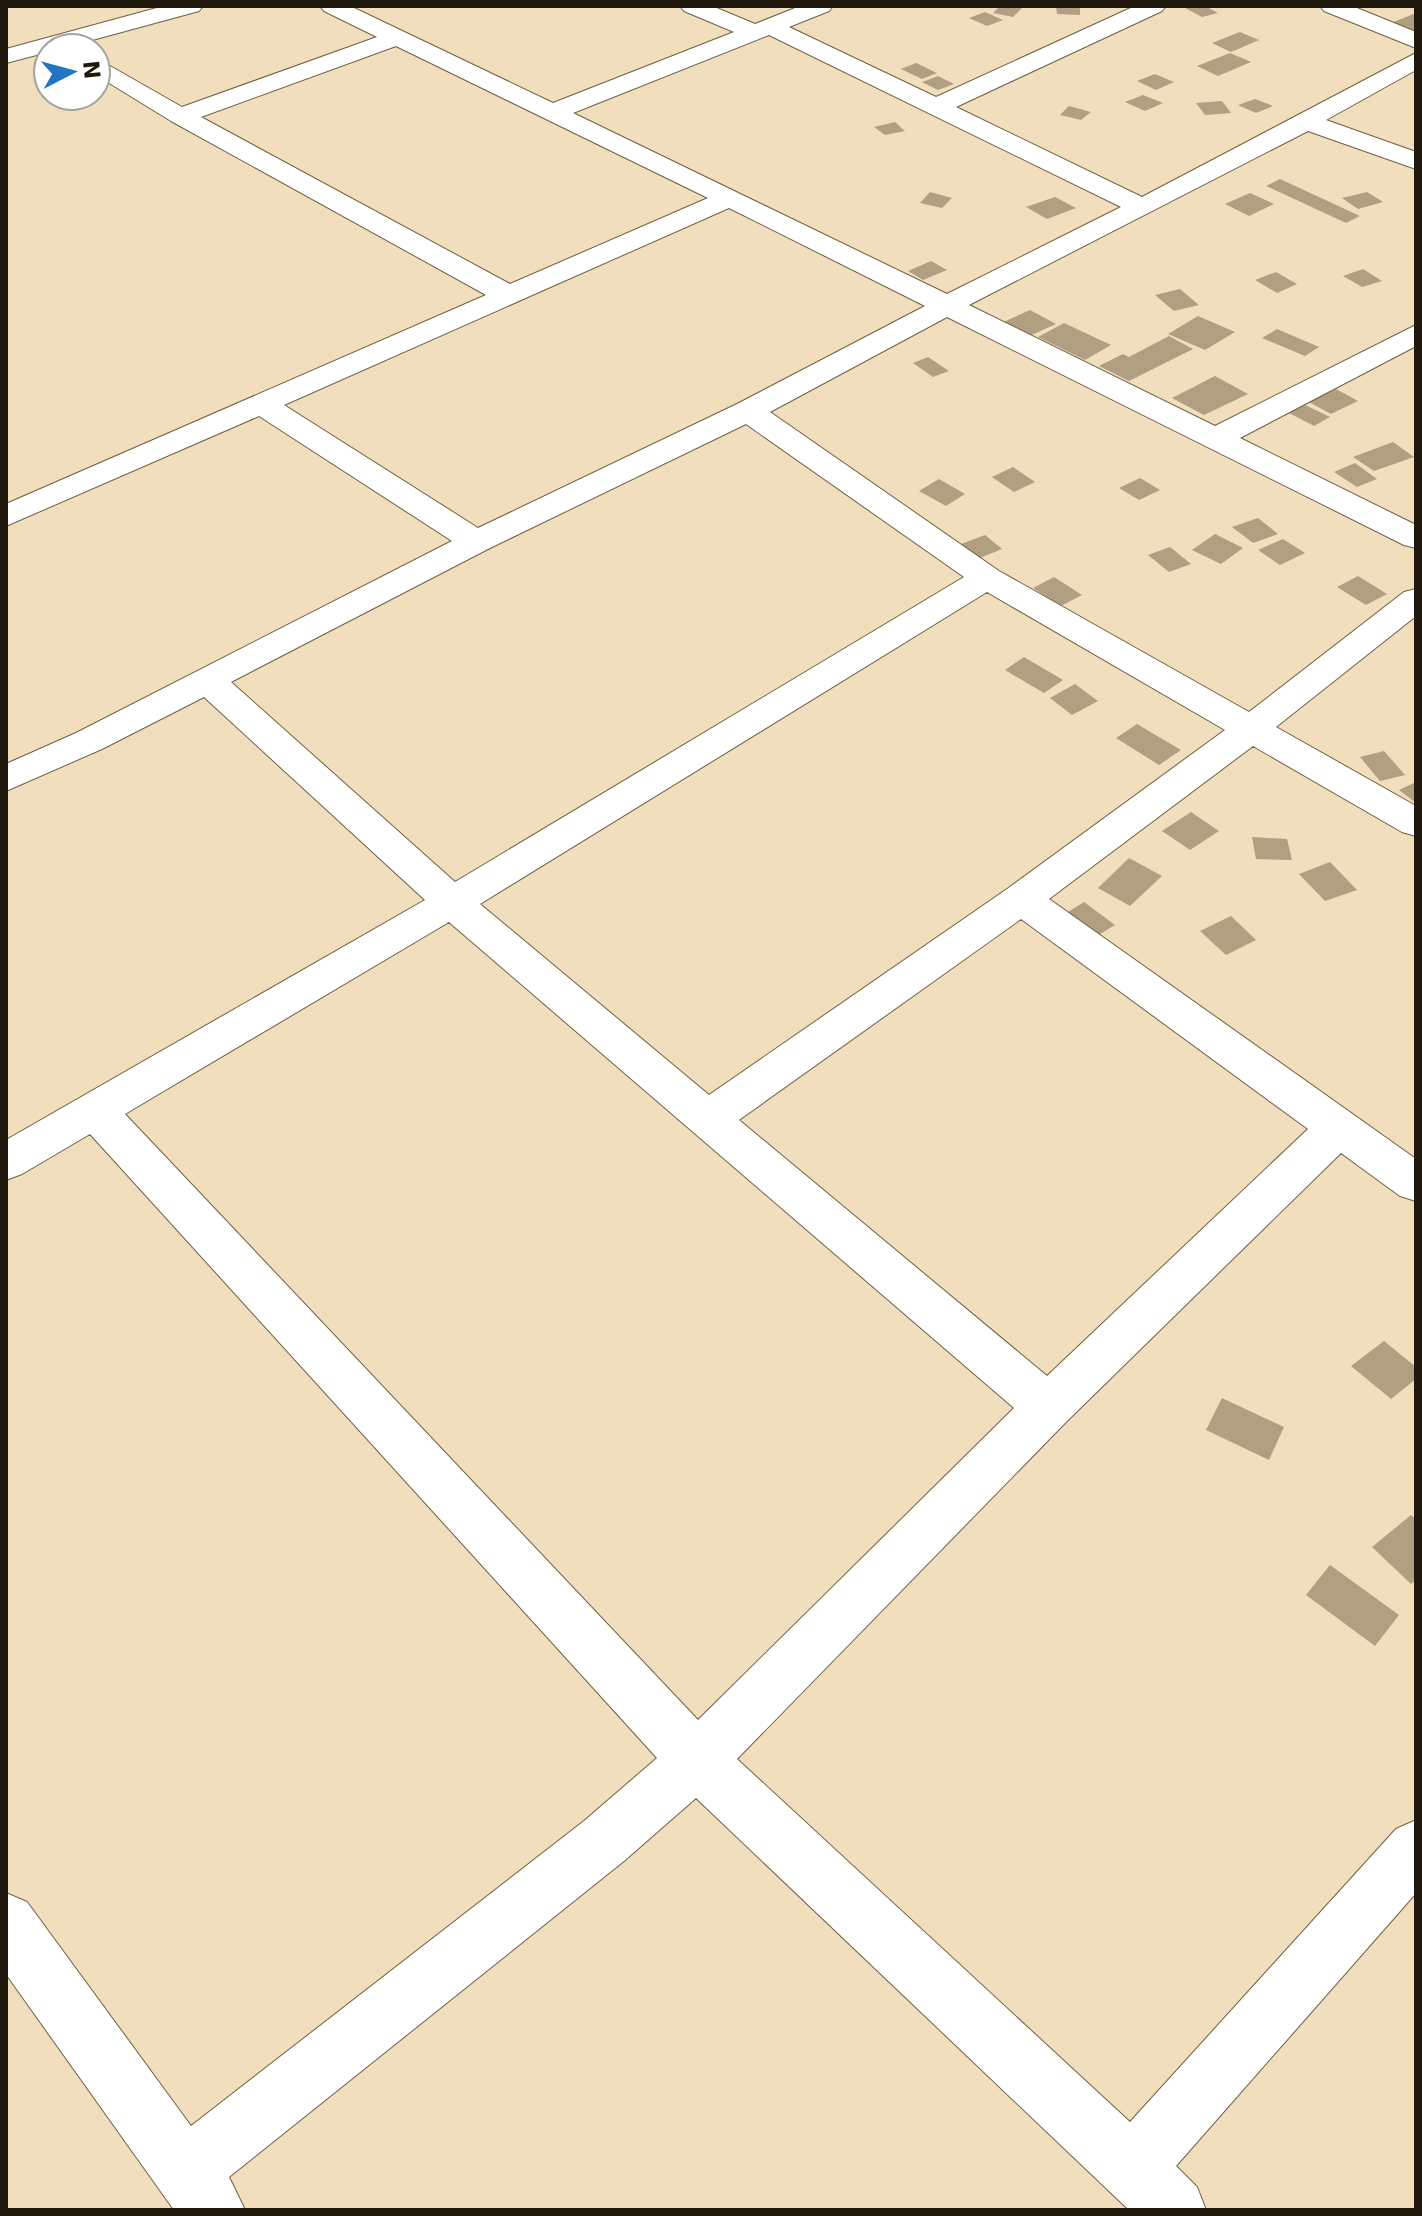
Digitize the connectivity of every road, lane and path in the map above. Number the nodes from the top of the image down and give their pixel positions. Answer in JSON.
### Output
{"nodes":[{"id":1,"x":191,"y":6,"type":"edge"},
{"id":2,"x":332,"y":6,"type":"edge"},
{"id":3,"x":692,"y":6,"type":"edge"},
{"id":4,"x":821,"y":6,"type":"edge"},
{"id":5,"x":1154,"y":6,"type":"edge"},
{"id":6,"x":1332,"y":6,"type":"edge"},
{"id":7,"x":762,"y":29,"type":"junction"},
{"id":8,"x":106,"y":32,"type":"edge"},
{"id":9,"x":395,"y":38,"type":"junction"},
{"id":10,"x":1416,"y":41,"type":"edge"},
{"id":11,"x":32,"y":51,"type":"edge"},
{"id":12,"x":6,"y":56,"type":"edge"},
{"id":13,"x":1416,"y":60,"type":"edge"},
{"id":14,"x":112,"y":75,"type":"edge"},
{"id":15,"x":937,"y":106,"type":"junction"},
{"id":16,"x":553,"y":112,"type":"junction"},
{"id":17,"x":180,"y":116,"type":"junction"},
{"id":18,"x":1307,"y":122,"type":"junction"},
{"id":19,"x":1416,"y":161,"type":"edge"},
{"id":20,"x":730,"y":198,"type":"junction"},
{"id":21,"x":1142,"y":207,"type":"junction"},
{"id":22,"x":508,"y":295,"type":"junction"},
{"id":23,"x":948,"y":305,"type":"junction"},
{"id":24,"x":1416,"y":334,"type":"edge"},
{"id":25,"x":261,"y":404,"type":"junction"},
{"id":26,"x":748,"y":411,"type":"junction"},
{"id":27,"x":1215,"y":439,"type":"junction"},
{"id":28,"x":6,"y":516,"type":"edge"},
{"id":29,"x":1416,"y":538,"type":"edge"},
{"id":30,"x":476,"y":542,"type":"junction"},
{"id":31,"x":987,"y":578,"type":"junction"},
{"id":32,"x":1416,"y":599,"type":"edge"},
{"id":33,"x":208,"y":681,"type":"junction"},
{"id":34,"x":1252,"y":728,"type":"junction"},
{"id":35,"x":6,"y":779,"type":"edge"},
{"id":36,"x":1416,"y":823,"type":"edge"},
{"id":37,"x":1021,"y":899,"type":"junction"},
{"id":38,"x":452,"y":902,"type":"junction"},
{"id":39,"x":95,"y":1111,"type":"junction"},
{"id":40,"x":706,"y":1120,"type":"junction"},
{"id":41,"x":1337,"y":1129,"type":"junction"},
{"id":42,"x":6,"y":1162,"type":"edge"},
{"id":43,"x":1416,"y":1183,"type":"edge"},
{"id":44,"x":1048,"y":1407,"type":"junction"},
{"id":45,"x":697,"y":1760,"type":"junction"},
{"id":46,"x":1416,"y":1849,"type":"edge"},
{"id":47,"x":6,"y":1923,"type":"edge"},
{"id":48,"x":1132,"y":2167,"type":"junction"},
{"id":49,"x":199,"y":2191,"type":"edge"},
{"id":50,"x":1174,"y":2210,"type":"edge"}],
"edges":[{"from":1,"to":8,"type":"street"},
{"from":2,"to":9,"type":"street"},
{"from":3,"to":7,"type":"street"},
{"from":4,"to":7,"type":"street"},
{"from":5,"to":15,"type":"street"},
{"from":6,"to":10,"type":"street"},
{"from":7,"to":15,"type":"street"},
{"from":7,"to":16,"type":"street"},
{"from":9,"to":16,"type":"street"},
{"from":9,"to":17,"type":"street"},
{"from":11,"to":12,"type":"street"},
{"from":13,"to":18,"type":"street"},
{"from":14,"to":17,"type":"street"},
{"from":15,"to":21,"type":"street"},
{"from":16,"to":20,"type":"street"},
{"from":17,"to":22,"type":"street"},
{"from":18,"to":19,"type":"street"},
{"from":18,"to":21,"type":"street"},
{"from":20,"to":22,"type":"street"},
{"from":20,"to":23,"type":"street"},
{"from":21,"to":23,"type":"street"},
{"from":22,"to":25,"type":"street"},
{"from":23,"to":26,"type":"street"},
{"from":23,"to":27,"type":"street"},
{"from":24,"to":27,"type":"street"},
{"from":25,"to":28,"type":"street"},
{"from":25,"to":30,"type":"street"},
{"from":26,"to":30,"type":"street"},
{"from":26,"to":31,"type":"street"},
{"from":27,"to":29,"type":"street"},
{"from":30,"to":33,"type":"street"},
{"from":31,"to":34,"type":"street"},
{"from":31,"to":38,"type":"street"},
{"from":32,"to":34,"type":"street"},
{"from":33,"to":35,"type":"street"},
{"from":33,"to":38,"type":"street"},
{"from":34,"to":36,"type":"street"},
{"from":34,"to":37,"type":"street"},
{"from":37,"to":40,"type":"street"},
{"from":37,"to":41,"type":"street"},
{"from":38,"to":39,"type":"street"},
{"from":38,"to":40,"type":"street"},
{"from":39,"to":42,"type":"street"},
{"from":39,"to":45,"type":"street"},
{"from":40,"to":44,"type":"street"},
{"from":41,"to":43,"type":"street"},
{"from":41,"to":44,"type":"street"},
{"from":44,"to":45,"type":"street"},
{"from":45,"to":48,"type":"street"},
{"from":45,"to":49,"type":"street"},
{"from":46,"to":48,"type":"street"},
{"from":47,"to":49,"type":"street"},
{"from":48,"to":50,"type":"street"}]}
